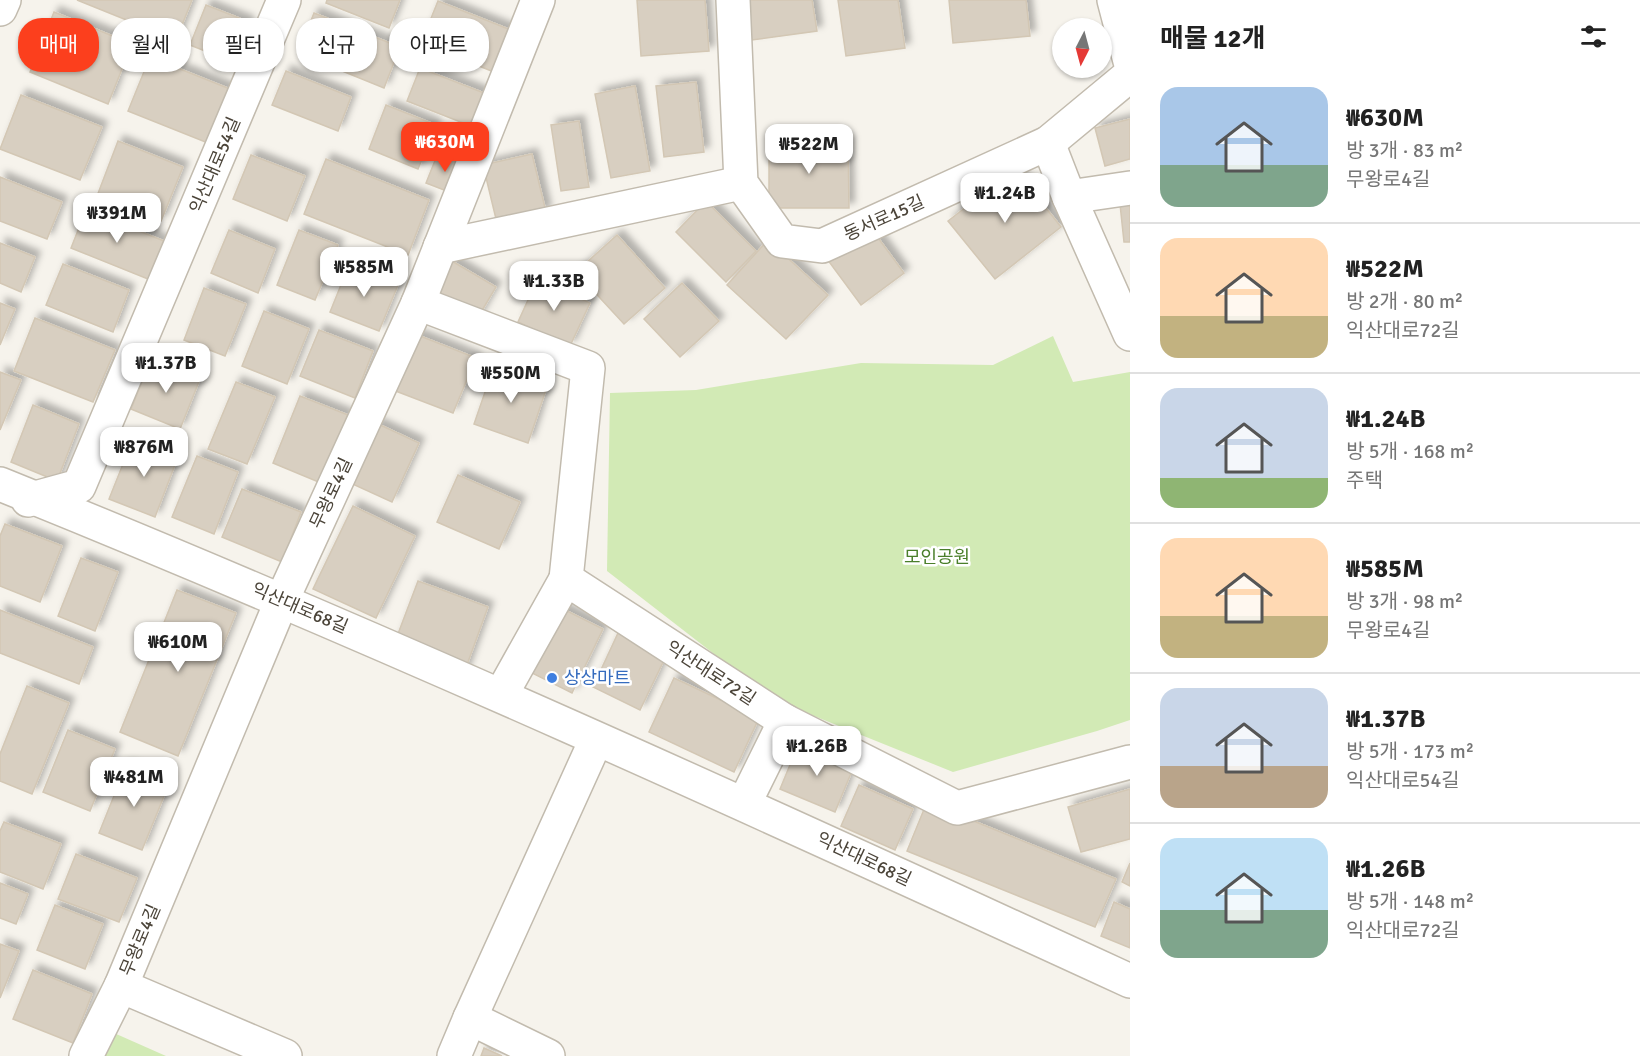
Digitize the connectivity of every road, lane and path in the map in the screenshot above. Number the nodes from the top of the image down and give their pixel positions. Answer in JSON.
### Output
{"nodes":[{"id":1,"x":4,"y":0,"type":"edge"},
{"id":2,"x":284,"y":0,"type":"edge"},
{"id":3,"x":538,"y":0,"type":"edge"},
{"id":4,"x":733,"y":0,"type":"edge"},
{"id":5,"x":1114,"y":0,"type":"edge"},
{"id":6,"x":0,"y":9,"type":"edge"},
{"id":7,"x":1130,"y":61,"type":"edge"},
{"id":8,"x":1130,"y":75,"type":"edge"},
{"id":9,"x":1048,"y":143,"type":"junction"},
{"id":10,"x":741,"y":183,"type":"junction"},
{"id":11,"x":1130,"y":188,"type":"edge"},
{"id":12,"x":1069,"y":197,"type":"junction"},
{"id":13,"x":440,"y":247,"type":"junction"},
{"id":14,"x":418,"y":303,"type":"junction"},
{"id":15,"x":1130,"y":334,"type":"edge"},
{"id":16,"x":0,"y":484,"type":"edge"},
{"id":17,"x":35,"y":498,"type":"junction"},
{"id":18,"x":0,"y":507,"type":"edge"},
{"id":19,"x":566,"y":579,"type":"junction"},
{"id":20,"x":282,"y":600,"type":"junction"},
{"id":21,"x":501,"y":695,"type":"junction"},
{"id":22,"x":786,"y":721,"type":"junction"},
{"id":23,"x":597,"y":740,"type":"junction"},
{"id":24,"x":1130,"y":762,"type":"edge"},
{"id":25,"x":744,"y":804,"type":"junction"},
{"id":26,"x":1130,"y":981,"type":"edge"},
{"id":27,"x":121,"y":986,"type":"junction"},
{"id":28,"x":470,"y":1018,"type":"junction"},
{"id":29,"x":86,"y":1056,"type":"edge"},
{"id":30,"x":285,"y":1056,"type":"edge"},
{"id":31,"x":454,"y":1056,"type":"edge"},
{"id":32,"x":548,"y":1056,"type":"edge"}],
"edges":[{"from":1,"to":6,"type":"street"},
{"from":2,"to":17,"type":"street","name":"익산대로54길"},
{"from":3,"to":13,"type":"street","name":"무왕로4길"},
{"from":4,"to":10,"type":"street"},
{"from":5,"to":7,"type":"street"},
{"from":8,"to":9,"type":"street","name":"동서로15길"},
{"from":9,"to":10,"type":"street","name":"동서로15길"},
{"from":9,"to":12,"type":"street"},
{"from":10,"to":13,"type":"street"},
{"from":11,"to":12,"type":"street"},
{"from":12,"to":15,"type":"street"},
{"from":13,"to":14,"type":"street","name":"무왕로4길"},
{"from":14,"to":19,"type":"street"},
{"from":14,"to":20,"type":"street","name":"무왕로4길"},
{"from":16,"to":17,"type":"street","name":"익산대로68길"},
{"from":17,"to":18,"type":"street","name":"익산대로54길"},
{"from":17,"to":20,"type":"street","name":"익산대로68길"},
{"from":19,"to":21,"type":"street"},
{"from":19,"to":22,"type":"street","name":"익산대로72길"},
{"from":20,"to":21,"type":"street","name":"익산대로68길"},
{"from":20,"to":27,"type":"street","name":"무왕로4길"},
{"from":21,"to":23,"type":"street","name":"익산대로68길"},
{"from":22,"to":24,"type":"street","name":"익산대로72길"},
{"from":22,"to":25,"type":"street"},
{"from":23,"to":25,"type":"street","name":"익산대로68길"},
{"from":23,"to":28,"type":"street"},
{"from":25,"to":26,"type":"street","name":"익산대로68길"},
{"from":27,"to":29,"type":"street","name":"무왕로4길"},
{"from":27,"to":30,"type":"street","name":"무왕로4길"},
{"from":28,"to":31,"type":"street"},
{"from":28,"to":32,"type":"street"}]}
